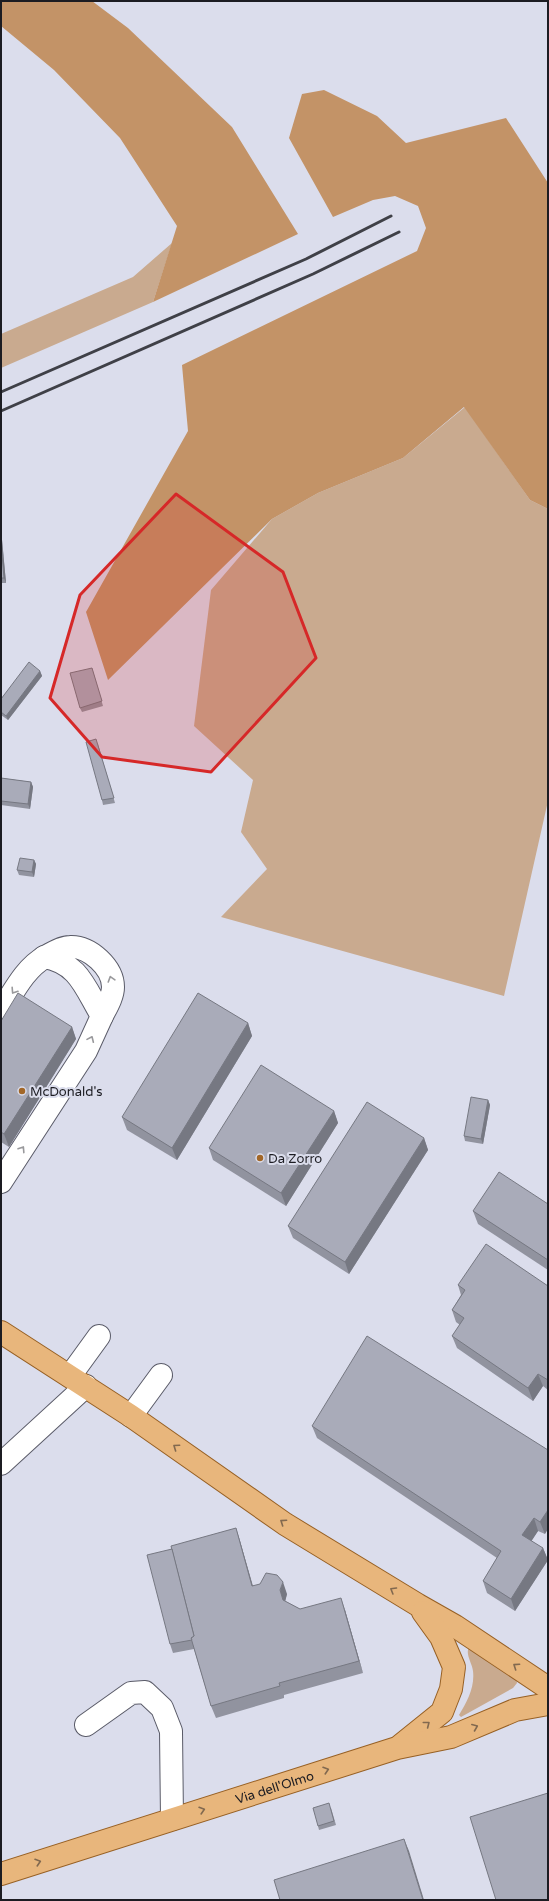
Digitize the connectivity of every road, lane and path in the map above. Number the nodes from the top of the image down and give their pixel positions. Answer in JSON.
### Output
{"nodes":[{"id":1,"x":44,"y":957,"type":"junction"},
{"id":2,"x":1,"y":1011,"type":"edge"},
{"id":3,"x":102,"y":1016,"type":"junction"},
{"id":4,"x":1,"y":1182,"type":"edge"},
{"id":5,"x":1,"y":1332,"type":"edge"},
{"id":6,"x":99,"y":1336,"type":"dead end"},
{"id":7,"x":162,"y":1375,"type":"dead end"},
{"id":8,"x":78,"y":1381,"type":"junction"},
{"id":9,"x":131,"y":1416,"type":"junction"},
{"id":10,"x":1,"y":1464,"type":"edge"},
{"id":11,"x":418,"y":1605,"type":"junction"},
{"id":12,"x":548,"y":1688,"type":"edge"},
{"id":13,"x":548,"y":1704,"type":"edge"},
{"id":14,"x":86,"y":1725,"type":"dead end"},
{"id":15,"x":397,"y":1748,"type":"junction"},
{"id":16,"x":172,"y":1819,"type":"junction"},
{"id":17,"x":1,"y":1874,"type":"edge"}],
"edges":[{"from":1,"to":2,"type":"lane","one_way":true},
{"from":1,"to":3,"type":"lane"},
{"from":3,"to":1,"type":"lane","one_way":true},
{"from":4,"to":3,"type":"lane","one_way":true},
{"from":5,"to":8,"type":"main road"},
{"from":6,"to":8,"type":"lane"},
{"from":7,"to":9,"type":"lane"},
{"from":8,"to":9,"type":"main road"},
{"from":8,"to":10,"type":"lane"},
{"from":11,"to":9,"type":"main road","one_way":true},
{"from":12,"to":11,"type":"main road","one_way":true},
{"from":15,"to":11,"type":"main road","one_way":true},
{"from":15,"to":13,"type":"main road","name":"Via dell'Olmo","one_way":true},
{"from":14,"to":16,"type":"lane"},
{"from":16,"to":15,"type":"main road","name":"Via dell'Olmo","one_way":true},
{"from":17,"to":16,"type":"main road","name":"Via dell'Olmo","one_way":true}]}
